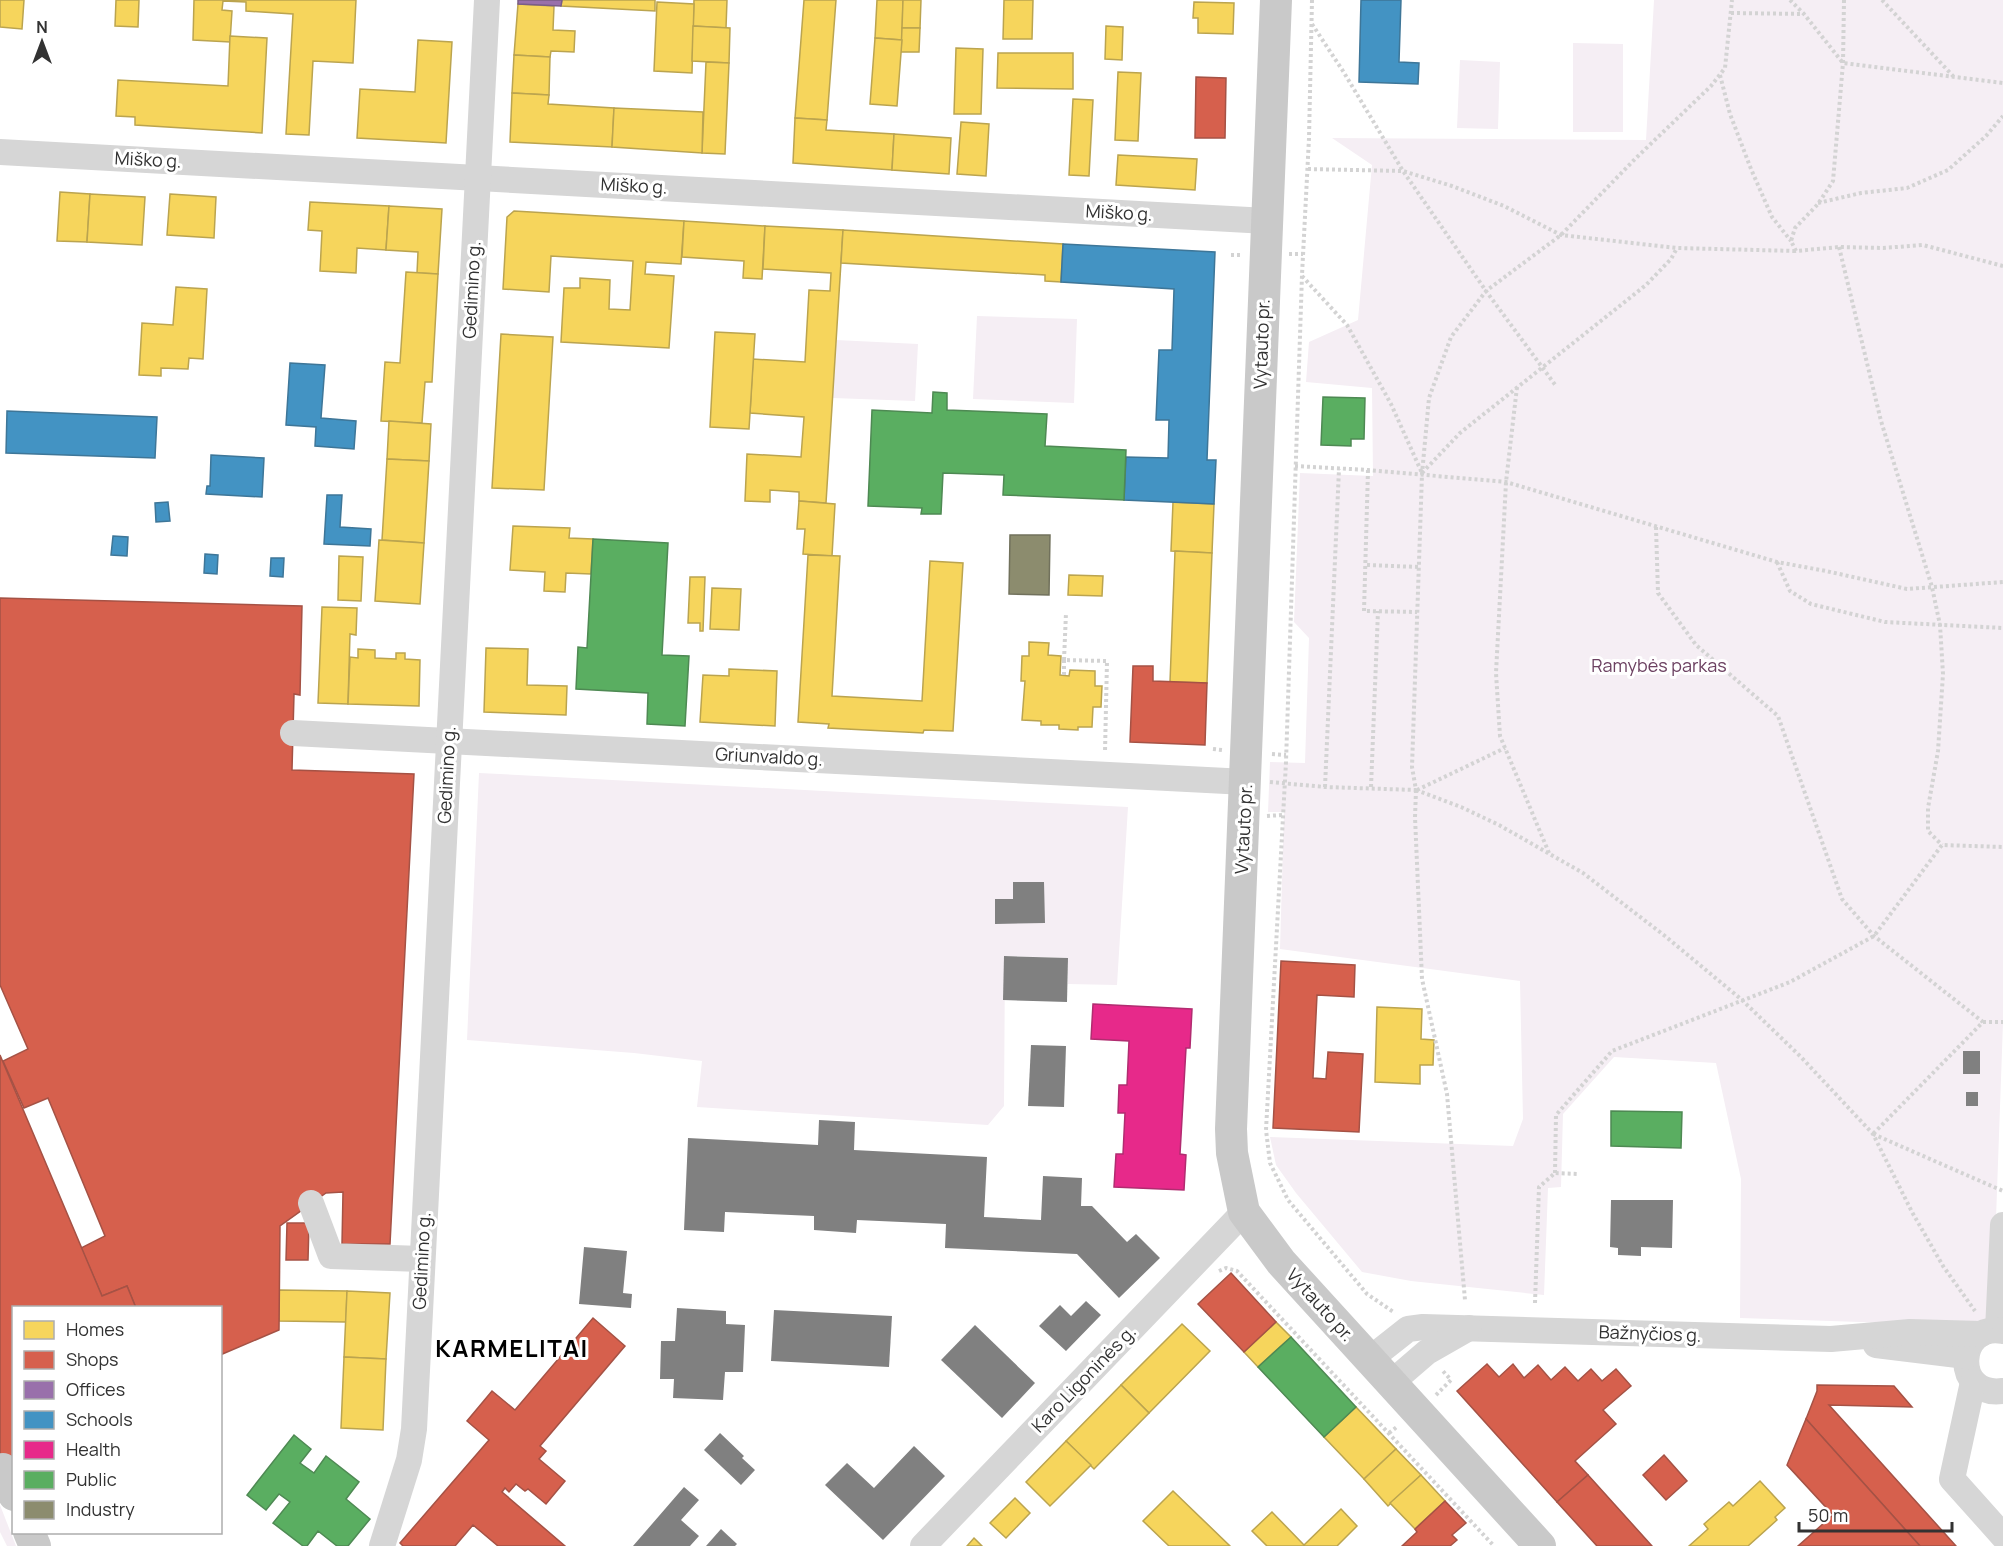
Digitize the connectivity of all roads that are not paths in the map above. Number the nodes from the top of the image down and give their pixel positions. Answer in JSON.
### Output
{"nodes":[{"id":1,"x":487,"y":0,"type":"edge"},
{"id":2,"x":1276,"y":0,"type":"edge"},
{"id":3,"x":0,"y":152,"type":"edge"},
{"id":4,"x":478,"y":177,"type":"junction"},
{"id":5,"x":1267,"y":221,"type":"junction"},
{"id":6,"x":293,"y":733,"type":"dead end"},
{"id":7,"x":449,"y":740,"type":"junction"},
{"id":8,"x":1246,"y":782,"type":"junction"},
{"id":9,"x":311,"y":1203,"type":"dead end"},
{"id":10,"x":1245,"y":1212,"type":"junction"},
{"id":11,"x":2003,"y":1225,"type":"edge"},
{"id":12,"x":422,"y":1259,"type":"junction"},
{"id":13,"x":1469,"y":1328,"type":"junction"},
{"id":14,"x":1991,"y":1328,"type":"edge"},
{"id":15,"x":1831,"y":1339,"type":"junction"},
{"id":16,"x":1966,"y":1356,"type":"junction"},
{"id":17,"x":1370,"y":1359,"type":"junction"},
{"id":18,"x":1973,"y":1382,"type":"junction"},
{"id":19,"x":1391,"y":1383,"type":"junction"},
{"id":20,"x":2003,"y":1391,"type":"edge"},
{"id":21,"x":2003,"y":1536,"type":"edge"},
{"id":22,"x":382,"y":1546,"type":"edge"},
{"id":23,"x":923,"y":1546,"type":"edge"},
{"id":24,"x":1540,"y":1546,"type":"edge"}],
"edges":[{"from":1,"to":4,"type":"street","name":"Gedimino g."},
{"from":2,"to":5,"type":"main road","name":"Vytauto pr."},
{"from":3,"to":4,"type":"street","name":"Miško g."},
{"from":4,"to":5,"type":"street","name":"Miško g."},
{"from":4,"to":7,"type":"street","name":"Gedimino g."},
{"from":5,"to":8,"type":"main road","name":"Vytauto pr."},
{"from":6,"to":7,"type":"street","name":"Griunvaldo g."},
{"from":7,"to":8,"type":"street","name":"Griunvaldo g."},
{"from":7,"to":12,"type":"street","name":"Gedimino g."},
{"from":8,"to":10,"type":"main road","name":"Vytauto pr."},
{"from":9,"to":12,"type":"street"},
{"from":10,"to":17,"type":"main road","name":"Vytauto pr."},
{"from":10,"to":23,"type":"street","name":"Karo Ligoninės g."},
{"from":11,"to":14,"type":"street"},
{"from":12,"to":22,"type":"street","name":"Gedimino g."},
{"from":13,"to":15,"type":"street","name":"Bažnyčios g."},
{"from":13,"to":17,"type":"street","name":"Bažnyčios g."},
{"from":13,"to":19,"type":"street"},
{"from":14,"to":15,"type":"street","name":"Bažnyčios g."},
{"from":14,"to":16,"type":"street"},
{"from":15,"to":16,"type":"street","name":"Bažnyčios g."},
{"from":16,"to":18,"type":"street"},
{"from":17,"to":19,"type":"main road","name":"Vytauto pr."},
{"from":18,"to":20,"type":"street"},
{"from":18,"to":21,"type":"street"},
{"from":19,"to":24,"type":"main road","name":"Vytauto pr."}]}
